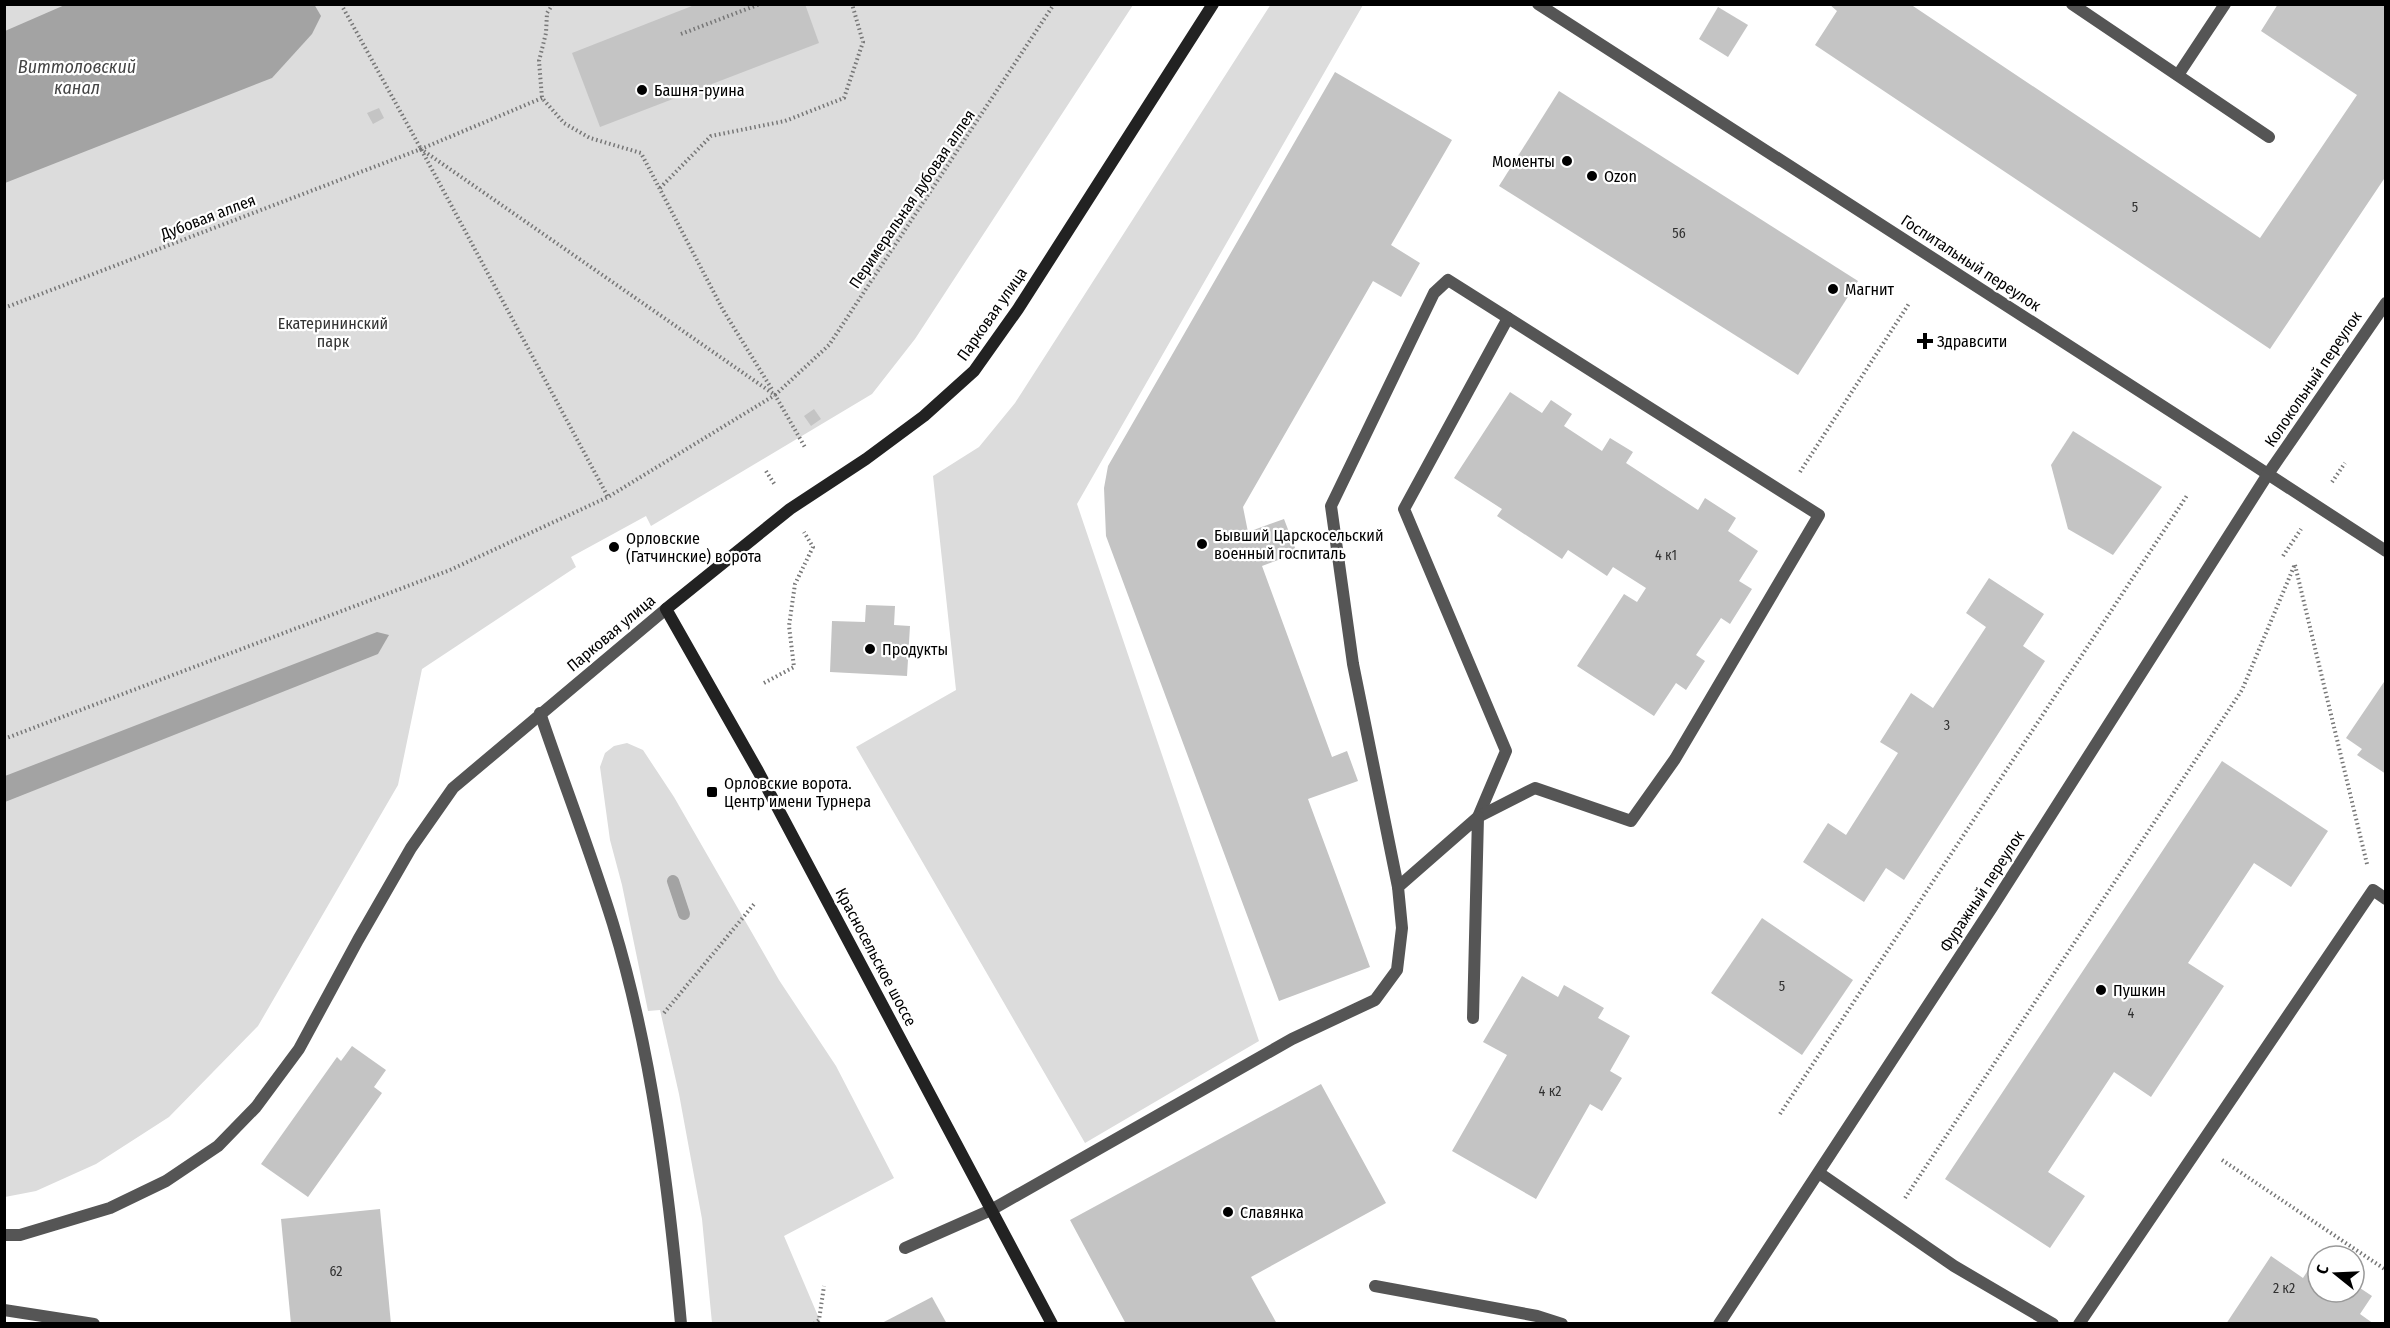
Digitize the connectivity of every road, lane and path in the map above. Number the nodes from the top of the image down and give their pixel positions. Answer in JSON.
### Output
{"nodes":[{"id":1,"x":341,"y":4,"type":"edge"},
{"id":2,"x":553,"y":4,"type":"edge"},
{"id":3,"x":760,"y":4,"type":"edge"},
{"id":4,"x":852,"y":4,"type":"edge"},
{"id":5,"x":1054,"y":4,"type":"edge"},
{"id":6,"x":1213,"y":4,"type":"edge"},
{"id":7,"x":1538,"y":4,"type":"edge"},
{"id":8,"x":2072,"y":4,"type":"edge"},
{"id":9,"x":2225,"y":4,"type":"edge"},
{"id":10,"x":681,"y":34,"type":"dead end"},
{"id":11,"x":2178,"y":75,"type":"junction"},
{"id":12,"x":542,"y":98,"type":"junction"},
{"id":13,"x":2269,"y":137,"type":"dead end"},
{"id":14,"x":421,"y":149,"type":"junction"},
{"id":15,"x":660,"y":188,"type":"junction"},
{"id":16,"x":1910,"y":302,"type":"dead end"},
{"id":17,"x":2385,"y":303,"type":"edge"},
{"id":18,"x":4,"y":308,"type":"edge"},
{"id":19,"x":1509,"y":318,"type":"junction"},
{"id":20,"x":775,"y":395,"type":"junction"},
{"id":21,"x":806,"y":449,"type":"dead end"},
{"id":22,"x":2345,"y":463,"type":"dead end"},
{"id":23,"x":2268,"y":474,"type":"junction"},
{"id":24,"x":2331,"y":483,"type":"dead end"},
{"id":25,"x":1787,"y":493,"type":"junction"},
{"id":26,"x":2188,"y":494,"type":"dead end"},
{"id":27,"x":608,"y":497,"type":"junction"},
{"id":28,"x":2303,"y":526,"type":"dead end"},
{"id":29,"x":808,"y":539,"type":"dead end"},
{"id":30,"x":2385,"y":551,"type":"edge"},
{"id":31,"x":2283,"y":556,"type":"dead end"},
{"id":32,"x":666,"y":609,"type":"junction"},
{"id":33,"x":764,"y":683,"type":"dead end"},
{"id":34,"x":540,"y":714,"type":"junction"},
{"id":35,"x":4,"y":739,"type":"edge"},
{"id":36,"x":1478,"y":817,"type":"junction"},
{"id":37,"x":1398,"y":887,"type":"junction"},
{"id":38,"x":2373,"y":890,"type":"junction"},
{"id":39,"x":2385,"y":899,"type":"edge"},
{"id":40,"x":755,"y":903,"type":"dead end"},
{"id":41,"x":1473,"y":1018,"type":"dead end"},
{"id":42,"x":657,"y":1022,"type":"dead end"},
{"id":43,"x":1780,"y":1114,"type":"dead end"},
{"id":44,"x":2200,"y":1145,"type":"junction"},
{"id":45,"x":1819,"y":1173,"type":"junction"},
{"id":46,"x":991,"y":1210,"type":"junction"},
{"id":47,"x":1890,"y":1221,"type":"junction"},
{"id":48,"x":4,"y":1236,"type":"edge"},
{"id":49,"x":905,"y":1248,"type":"dead end"},
{"id":50,"x":2385,"y":1270,"type":"edge"},
{"id":51,"x":824,"y":1286,"type":"dead end"},
{"id":52,"x":1375,"y":1286,"type":"dead end"},
{"id":53,"x":4,"y":1310,"type":"edge"},
{"id":54,"x":94,"y":1323,"type":"edge"},
{"id":55,"x":681,"y":1323,"type":"edge"},
{"id":56,"x":814,"y":1323,"type":"edge"},
{"id":57,"x":1052,"y":1323,"type":"edge"},
{"id":58,"x":1562,"y":1323,"type":"edge"},
{"id":59,"x":1719,"y":1323,"type":"edge"},
{"id":60,"x":2053,"y":1323,"type":"edge"},
{"id":61,"x":2079,"y":1323,"type":"edge"}],
"edges":[{"from":1,"to":14,"type":"path"},
{"from":2,"to":12,"type":"path"},
{"from":3,"to":10,"type":"path"},
{"from":4,"to":15,"type":"path"},
{"from":5,"to":20,"type":"path","name":"Перимеральная дубовая аллея"},
{"from":6,"to":32,"type":"main road","name":"Парковая улица"},
{"from":7,"to":23,"type":"street","name":"Госпитальный переулок"},
{"from":8,"to":11,"type":"street"},
{"from":9,"to":11,"type":"street"},
{"from":11,"to":13,"type":"street"},
{"from":12,"to":14,"type":"path","name":"Дубовая аллея"},
{"from":12,"to":15,"type":"path"},
{"from":14,"to":18,"type":"path","name":"Дубовая аллея"},
{"from":14,"to":20,"type":"path"},
{"from":14,"to":27,"type":"path"},
{"from":15,"to":20,"type":"path"},
{"from":16,"to":25,"type":"path"},
{"from":17,"to":23,"type":"street","name":"Колокольный переулок"},
{"from":19,"to":25,"type":"street"},
{"from":19,"to":36,"type":"street"},
{"from":19,"to":37,"type":"street"},
{"from":20,"to":21,"type":"path"},
{"from":20,"to":27,"type":"path","name":"Перимеральная дубовая аллея"},
{"from":22,"to":24,"type":"path"},
{"from":23,"to":30,"type":"street","name":"Госпитальный переулок"},
{"from":23,"to":45,"type":"street","name":"Фуражный переулок"},
{"from":25,"to":36,"type":"street"},
{"from":26,"to":43,"type":"path"},
{"from":27,"to":35,"type":"path","name":"Перимеральная дубовая аллея"},
{"from":28,"to":31,"type":"path"},
{"from":29,"to":33,"type":"path"},
{"from":32,"to":34,"type":"street","name":"Парковая улица"},
{"from":32,"to":46,"type":"main road","name":"Красносельское шоссе"},
{"from":34,"to":48,"type":"street","name":"Парковая улица"},
{"from":34,"to":55,"type":"street"},
{"from":36,"to":37,"type":"street"},
{"from":36,"to":41,"type":"street"},
{"from":37,"to":46,"type":"street"},
{"from":38,"to":39,"type":"street"},
{"from":38,"to":44,"type":"street"},
{"from":38,"to":47,"type":"path"},
{"from":40,"to":42,"type":"path"},
{"from":44,"to":50,"type":"path"},
{"from":44,"to":61,"type":"street"},
{"from":45,"to":47,"type":"street"},
{"from":45,"to":59,"type":"street","name":"Фуражный переулок"},
{"from":46,"to":49,"type":"street"},
{"from":46,"to":57,"type":"main road","name":"Красносельское шоссе"},
{"from":47,"to":60,"type":"street"},
{"from":51,"to":56,"type":"path"},
{"from":52,"to":58,"type":"street"},
{"from":53,"to":54,"type":"street"}]}
